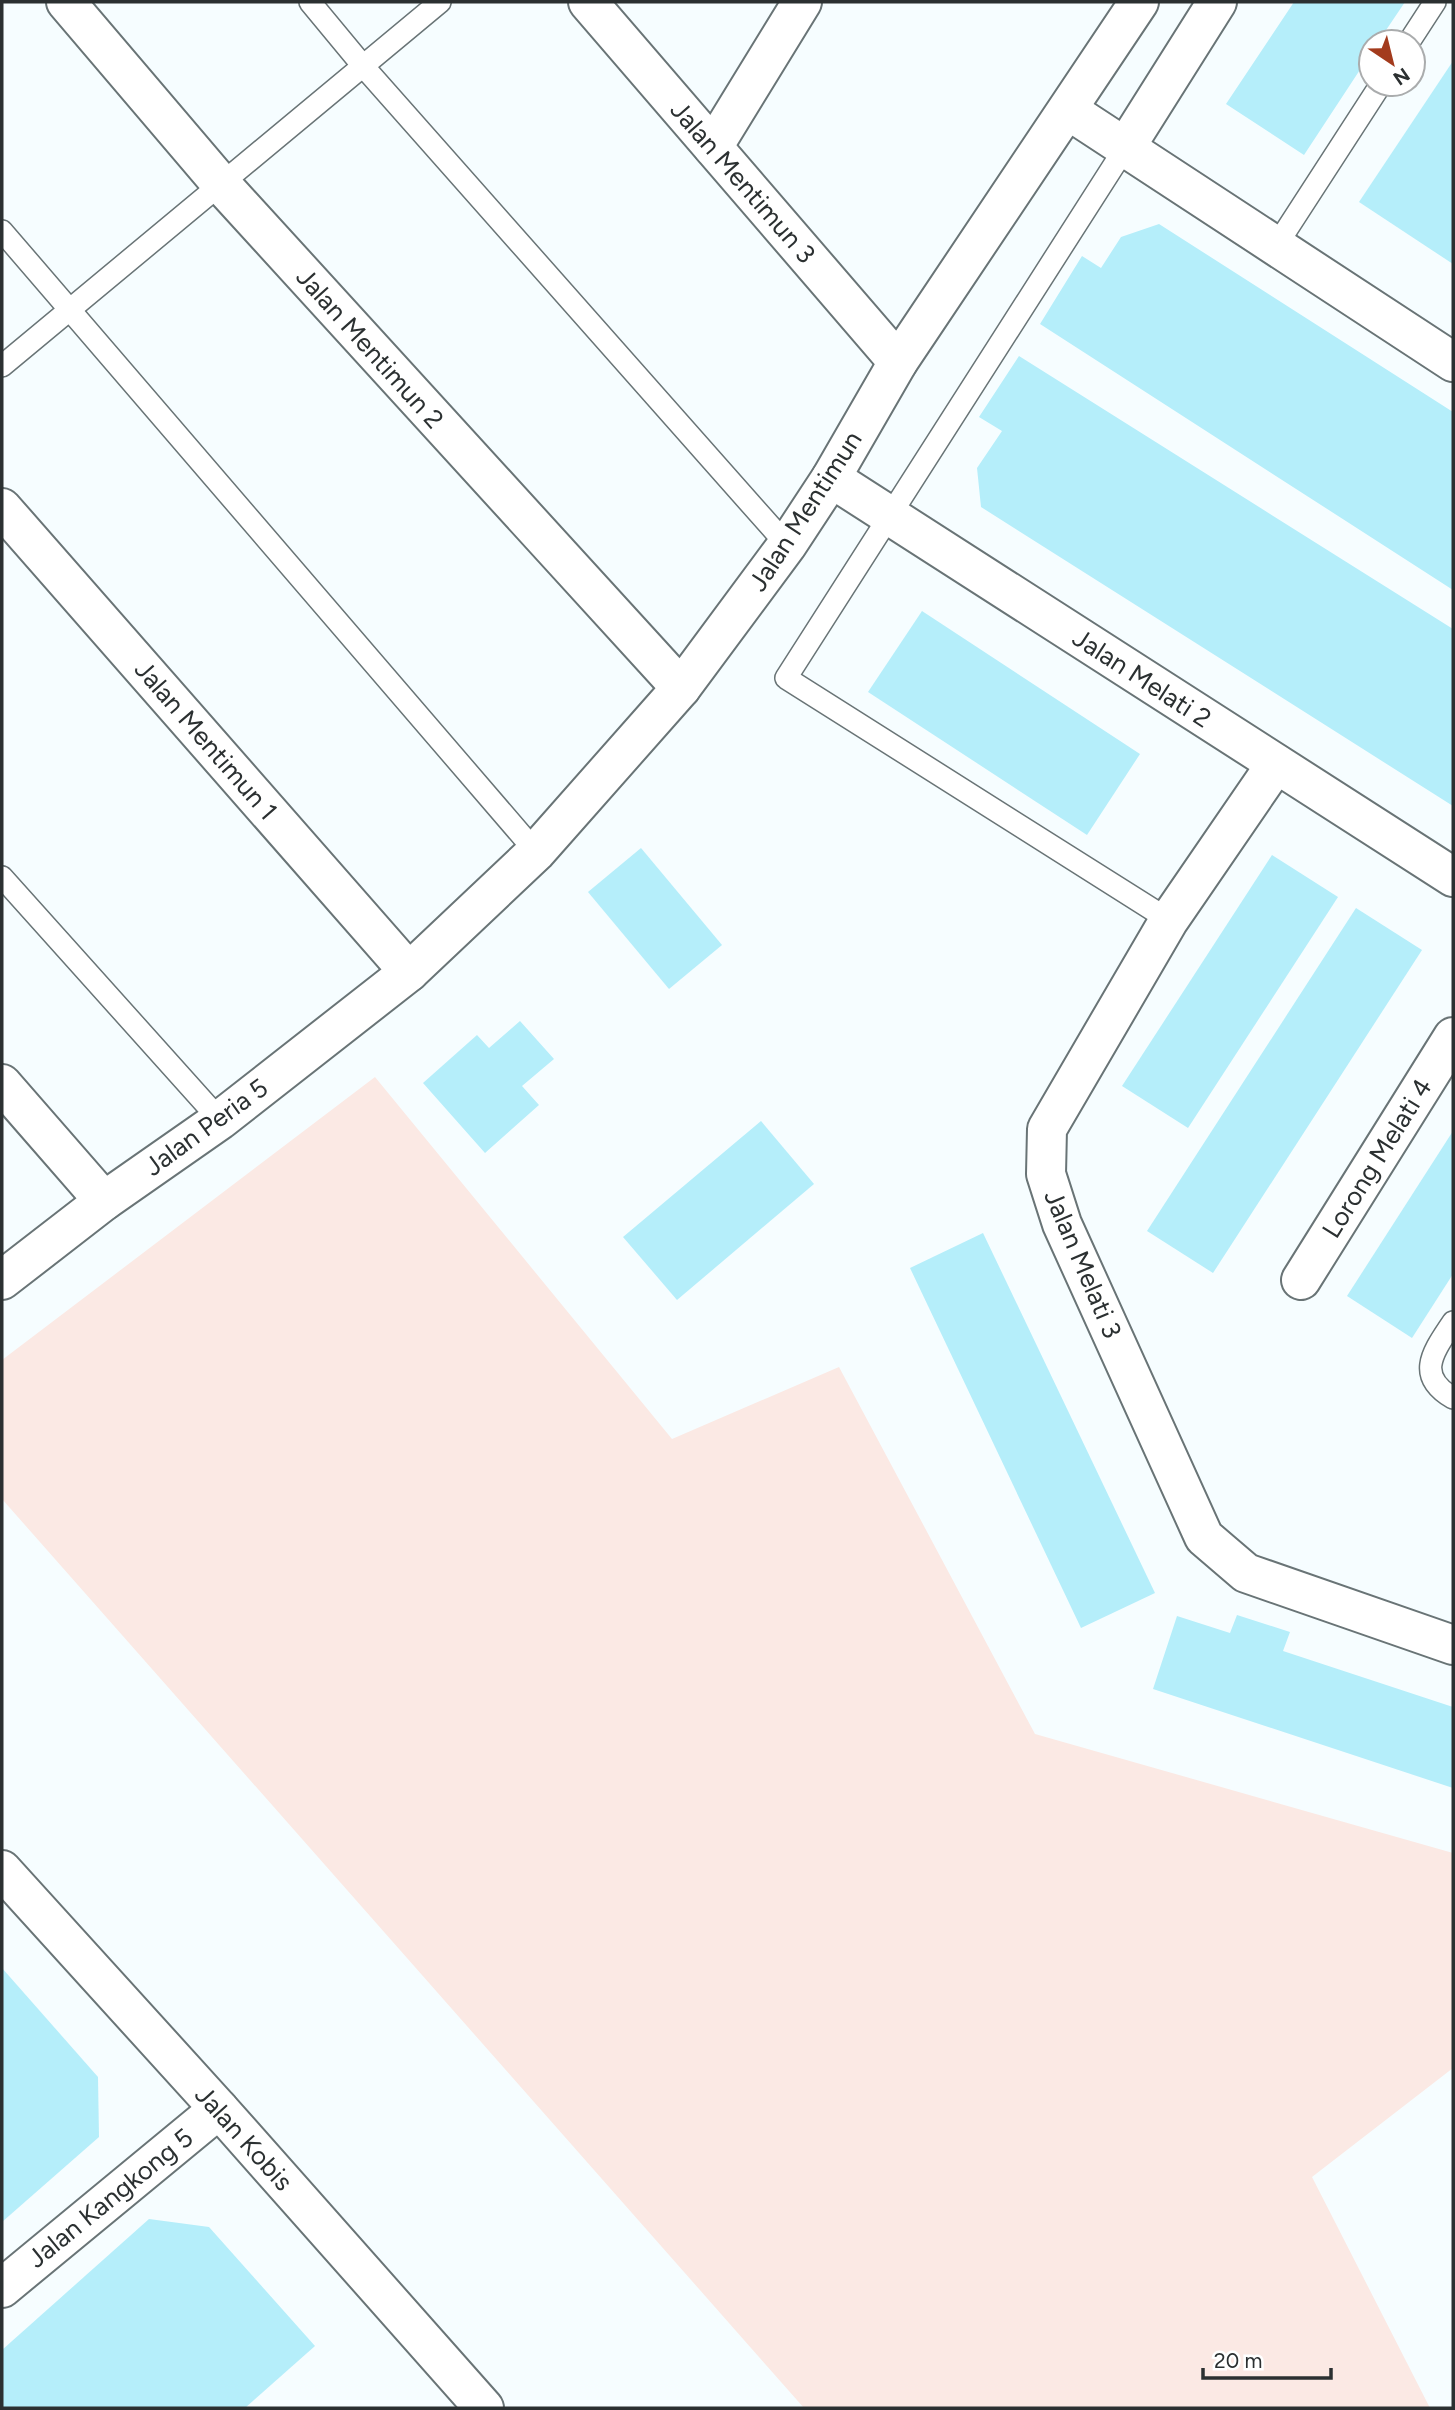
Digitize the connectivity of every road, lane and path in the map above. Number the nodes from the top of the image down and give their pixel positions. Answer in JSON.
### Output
{"nodes":[{"id":1,"x":66,"y":2,"type":"edge"},
{"id":2,"x":310,"y":2,"type":"edge"},
{"id":3,"x":440,"y":2,"type":"edge"},
{"id":4,"x":588,"y":2,"type":"edge"},
{"id":5,"x":802,"y":2,"type":"edge"},
{"id":6,"x":1139,"y":2,"type":"edge"},
{"id":7,"x":1217,"y":2,"type":"edge"},
{"id":8,"x":1435,"y":2,"type":"edge"},
{"id":9,"x":1418,"y":28,"type":"edge"},
{"id":10,"x":363,"y":66,"type":"junction"},
{"id":11,"x":1372,"y":98,"type":"edge"},
{"id":12,"x":1068,"y":110,"type":"junction"},
{"id":13,"x":713,"y":147,"type":"junction"},
{"id":14,"x":1125,"y":148,"type":"junction"},
{"id":15,"x":221,"y":184,"type":"junction"},
{"id":16,"x":2,"y":231,"type":"edge"},
{"id":17,"x":1276,"y":246,"type":"junction"},
{"id":18,"x":70,"y":310,"type":"junction"},
{"id":19,"x":1450,"y":353,"type":"edge"},
{"id":20,"x":898,"y":362,"type":"junction"},
{"id":21,"x":2,"y":366,"type":"edge"},
{"id":22,"x":831,"y":478,"type":"junction"},
{"id":23,"x":2,"y":508,"type":"edge"},
{"id":24,"x":890,"y":516,"type":"junction"},
{"id":25,"x":787,"y":545,"type":"junction"},
{"id":26,"x":681,"y":688,"type":"junction"},
{"id":27,"x":1276,"y":764,"type":"junction"},
{"id":28,"x":536,"y":852,"type":"junction"},
{"id":29,"x":2,"y":877,"type":"edge"},
{"id":30,"x":1453,"y":877,"type":"edge"},
{"id":31,"x":1170,"y":920,"type":"junction"},
{"id":32,"x":410,"y":972,"type":"junction"},
{"id":33,"x":1453,"y":1037,"type":"edge"},
{"id":34,"x":2,"y":1084,"type":"edge"},
{"id":35,"x":220,"y":1120,"type":"junction"},
{"id":36,"x":104,"y":1201,"type":"junction"},
{"id":37,"x":2,"y":1280,"type":"edge"},
{"id":38,"x":1301,"y":1280,"type":"dead end"},
{"id":39,"x":1453,"y":1322,"type":"edge"},
{"id":40,"x":1453,"y":1398,"type":"edge"},
{"id":41,"x":1451,"y":1641,"type":"edge"},
{"id":42,"x":2,"y":1870,"type":"edge"},
{"id":43,"x":219,"y":2109,"type":"junction"},
{"id":44,"x":2,"y":2288,"type":"edge"},
{"id":45,"x":484,"y":2408,"type":"edge"}],
"edges":[{"from":1,"to":15,"type":"street","name":"Jalan Mentimun 2"},
{"from":2,"to":10,"type":"lane"},
{"from":3,"to":10,"type":"lane"},
{"from":4,"to":13,"type":"street","name":"Jalan Mentimun 3"},
{"from":5,"to":13,"type":"street"},
{"from":6,"to":12,"type":"street","name":"Jalan Mentimun"},
{"from":7,"to":14,"type":"street"},
{"from":8,"to":9,"type":"lane"},
{"from":10,"to":15,"type":"lane"},
{"from":10,"to":25,"type":"lane"},
{"from":11,"to":17,"type":"lane"},
{"from":12,"to":14,"type":"street"},
{"from":12,"to":20,"type":"street","name":"Jalan Mentimun"},
{"from":13,"to":20,"type":"street","name":"Jalan Mentimun 3"},
{"from":14,"to":17,"type":"street"},
{"from":14,"to":24,"type":"lane"},
{"from":15,"to":18,"type":"lane"},
{"from":15,"to":26,"type":"street","name":"Jalan Mentimun 2"},
{"from":16,"to":18,"type":"lane"},
{"from":17,"to":19,"type":"street"},
{"from":18,"to":21,"type":"lane"},
{"from":18,"to":28,"type":"lane"},
{"from":20,"to":22,"type":"street","name":"Jalan Mentimun"},
{"from":22,"to":24,"type":"street","name":"Jalan Melati 2"},
{"from":22,"to":25,"type":"street","name":"Jalan Mentimun"},
{"from":23,"to":32,"type":"street","name":"Jalan Mentimun 1"},
{"from":24,"to":27,"type":"street","name":"Jalan Melati 2"},
{"from":24,"to":31,"type":"lane"},
{"from":25,"to":26,"type":"street","name":"Jalan Mentimun"},
{"from":26,"to":28,"type":"street","name":"Jalan Mentimun"},
{"from":27,"to":30,"type":"street","name":"Jalan Melati 2"},
{"from":27,"to":31,"type":"street","name":"Jalan Melati 3"},
{"from":28,"to":32,"type":"street","name":"Jalan Mentimun"},
{"from":29,"to":35,"type":"lane"},
{"from":31,"to":41,"type":"street","name":"Jalan Melati 3"},
{"from":32,"to":35,"type":"street","name":"Jalan Peria 5"},
{"from":33,"to":38,"type":"street","name":"Lorong Melati 4"},
{"from":34,"to":36,"type":"street"},
{"from":35,"to":36,"type":"street","name":"Jalan Peria 5"},
{"from":36,"to":37,"type":"street","name":"Jalan Peria 5"},
{"from":39,"to":40,"type":"lane"},
{"from":42,"to":43,"type":"street","name":"Jalan Kobis"},
{"from":43,"to":44,"type":"street","name":"Jalan Kangkong 5"},
{"from":43,"to":45,"type":"street","name":"Jalan Kobis"}]}
